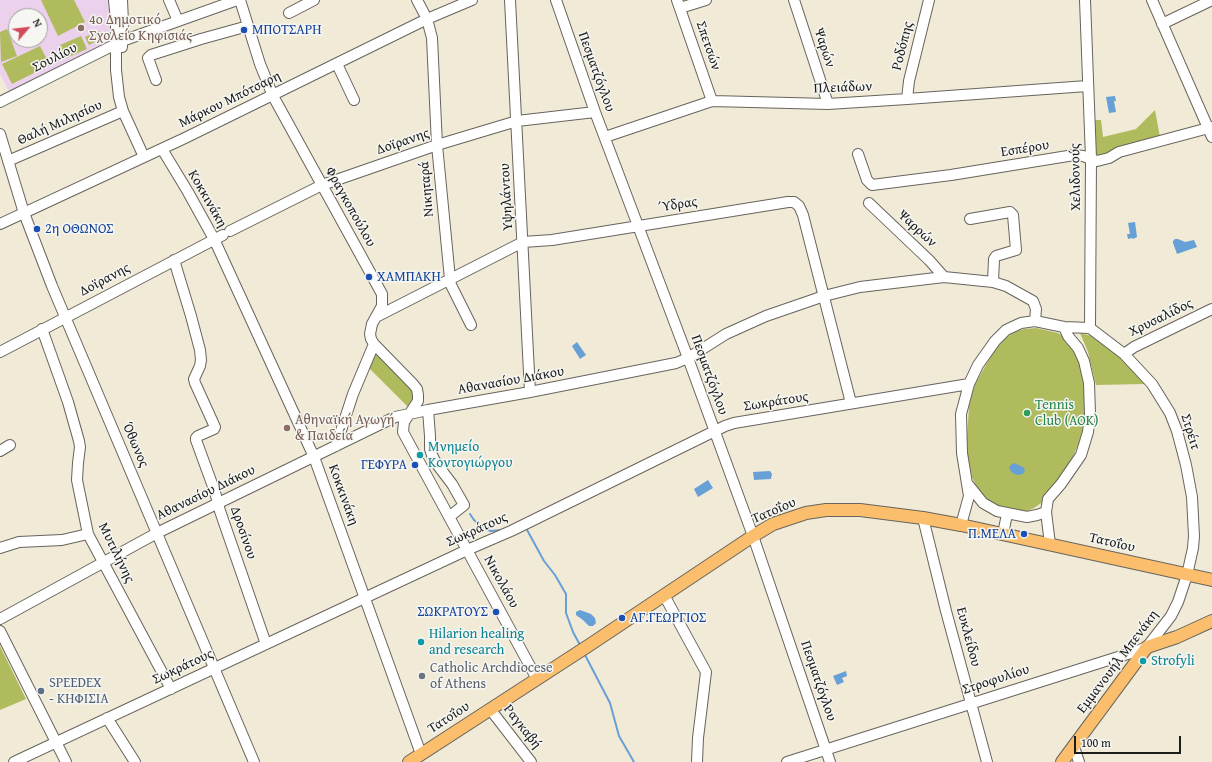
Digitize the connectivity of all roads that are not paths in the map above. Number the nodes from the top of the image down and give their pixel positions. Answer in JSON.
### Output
{"nodes":[{"id":1,"x":114,"y":0,"type":"edge"},
{"id":2,"x":122,"y":0,"type":"edge"},
{"id":3,"x":169,"y":0,"type":"edge"},
{"id":4,"x":236,"y":0,"type":"edge"},
{"id":5,"x":240,"y":0,"type":"edge"},
{"id":6,"x":314,"y":0,"type":"edge"},
{"id":7,"x":417,"y":0,"type":"edge"},
{"id":8,"x":472,"y":0,"type":"edge"},
{"id":9,"x":510,"y":0,"type":"edge"},
{"id":10,"x":556,"y":0,"type":"edge"},
{"id":11,"x":706,"y":0,"type":"edge"},
{"id":12,"x":794,"y":0,"type":"edge"},
{"id":13,"x":929,"y":0,"type":"edge"},
{"id":14,"x":1085,"y":0,"type":"edge"},
{"id":15,"x":1152,"y":0,"type":"edge"},
{"id":16,"x":1212,"y":0,"type":"edge"},
{"id":17,"x":679,"y":4,"type":"edge"},
{"id":18,"x":293,"y":7,"type":"edge"},
{"id":19,"x":427,"y":19,"type":"junction"},
{"id":20,"x":178,"y":21,"type":"junction"},
{"id":21,"x":1162,"y":24,"type":"junction"},
{"id":22,"x":248,"y":26,"type":"junction"},
{"id":23,"x":119,"y":42,"type":"junction"},
{"id":24,"x":337,"y":64,"type":"junction"},
{"id":25,"x":156,"y":80,"type":"dead end"},
{"id":26,"x":1087,"y":86,"type":"junction"},
{"id":27,"x":273,"y":96,"type":"junction"},
{"id":28,"x":907,"y":99,"type":"junction"},
{"id":29,"x":354,"y":100,"type":"dead end"},
{"id":30,"x":712,"y":101,"type":"junction"},
{"id":31,"x":0,"y":102,"type":"edge"},
{"id":32,"x":828,"y":104,"type":"junction"},
{"id":33,"x":122,"y":111,"type":"junction"},
{"id":34,"x":595,"y":112,"type":"junction"},
{"id":35,"x":517,"y":121,"type":"junction"},
{"id":36,"x":1211,"y":131,"type":"edge"},
{"id":37,"x":0,"y":134,"type":"edge"},
{"id":38,"x":605,"y":137,"type":"junction"},
{"id":39,"x":437,"y":146,"type":"junction"},
{"id":40,"x":162,"y":149,"type":"junction"},
{"id":41,"x":858,"y":154,"type":"dead end"},
{"id":42,"x":144,"y":157,"type":"junction"},
{"id":43,"x":1091,"y":158,"type":"junction"},
{"id":44,"x":8,"y":161,"type":"junction"},
{"id":45,"x":322,"y":185,"type":"junction"},
{"id":46,"x":869,"y":203,"type":"dead end"},
{"id":47,"x":24,"y":213,"type":"junction"},
{"id":48,"x":970,"y":219,"type":"dead end"},
{"id":49,"x":0,"y":224,"type":"edge"},
{"id":50,"x":638,"y":225,"type":"junction"},
{"id":51,"x":222,"y":235,"type":"junction"},
{"id":52,"x":523,"y":242,"type":"junction"},
{"id":53,"x":174,"y":260,"type":"junction"},
{"id":54,"x":944,"y":277,"type":"junction"},
{"id":55,"x":450,"y":279,"type":"junction"},
{"id":56,"x":993,"y":282,"type":"junction"},
{"id":57,"x":824,"y":296,"type":"junction"},
{"id":58,"x":1212,"y":309,"type":"edge"},
{"id":59,"x":66,"y":317,"type":"junction"},
{"id":60,"x":376,"y":317,"type":"junction"},
{"id":61,"x":1034,"y":321,"type":"junction"},
{"id":62,"x":471,"y":325,"type":"dead end"},
{"id":63,"x":1064,"y":326,"type":"junction"},
{"id":64,"x":1090,"y":328,"type":"junction"},
{"id":65,"x":42,"y":329,"type":"junction"},
{"id":66,"x":374,"y":344,"type":"junction"},
{"id":67,"x":0,"y":352,"type":"edge"},
{"id":68,"x":1124,"y":354,"type":"junction"},
{"id":69,"x":688,"y":358,"type":"junction"},
{"id":70,"x":969,"y":384,"type":"junction"},
{"id":71,"x":530,"y":392,"type":"junction"},
{"id":72,"x":851,"y":403,"type":"junction"},
{"id":73,"x":428,"y":410,"type":"junction"},
{"id":74,"x":408,"y":414,"type":"junction"},
{"id":75,"x":714,"y":431,"type":"junction"},
{"id":76,"x":10,"y":446,"type":"dead end"},
{"id":77,"x":336,"y":446,"type":"junction"},
{"id":78,"x":0,"y":451,"type":"edge"},
{"id":79,"x":314,"y":457,"type":"junction"},
{"id":80,"x":967,"y":483,"type":"junction"},
{"id":81,"x":218,"y":504,"type":"junction"},
{"id":82,"x":1046,"y":512,"type":"junction"},
{"id":83,"x":1007,"y":514,"type":"junction"},
{"id":84,"x":449,"y":517,"type":"junction"},
{"id":85,"x":923,"y":518,"type":"junction"},
{"id":86,"x":961,"y":525,"type":"junction"},
{"id":87,"x":157,"y":532,"type":"junction"},
{"id":88,"x":88,"y":534,"type":"junction"},
{"id":89,"x":1003,"y":534,"type":"junction"},
{"id":90,"x":753,"y":536,"type":"junction"},
{"id":91,"x":1050,"y":544,"type":"junction"},
{"id":92,"x":0,"y":548,"type":"edge"},
{"id":93,"x":467,"y":550,"type":"junction"},
{"id":94,"x":103,"y":562,"type":"junction"},
{"id":95,"x":1187,"y":575,"type":"junction"},
{"id":96,"x":1212,"y":580,"type":"edge"},
{"id":97,"x":664,"y":595,"type":"junction"},
{"id":98,"x":365,"y":598,"type":"junction"},
{"id":99,"x":0,"y":618,"type":"edge"},
{"id":100,"x":1212,"y":620,"type":"edge"},
{"id":101,"x":0,"y":631,"type":"edge"},
{"id":102,"x":266,"y":644,"type":"junction"},
{"id":103,"x":1147,"y":647,"type":"junction"},
{"id":104,"x":214,"y":668,"type":"junction"},
{"id":105,"x":537,"y":679,"type":"junction"},
{"id":106,"x":171,"y":688,"type":"junction"},
{"id":107,"x":972,"y":704,"type":"junction"},
{"id":108,"x":490,"y":709,"type":"junction"},
{"id":109,"x":107,"y":718,"type":"junction"},
{"id":110,"x":56,"y":742,"type":"junction"},
{"id":111,"x":1074,"y":747,"type":"junction"},
{"id":112,"x":826,"y":749,"type":"junction"},
{"id":113,"x":421,"y":754,"type":"junction"},
{"id":114,"x":14,"y":762,"type":"edge"},
{"id":115,"x":66,"y":762,"type":"edge"},
{"id":116,"x":135,"y":762,"type":"edge"},
{"id":117,"x":254,"y":762,"type":"edge"},
{"id":118,"x":409,"y":762,"type":"edge"},
{"id":119,"x":531,"y":762,"type":"edge"},
{"id":120,"x":697,"y":762,"type":"edge"},
{"id":121,"x":787,"y":762,"type":"edge"},
{"id":122,"x":830,"y":762,"type":"edge"},
{"id":123,"x":987,"y":762,"type":"edge"},
{"id":124,"x":1062,"y":762,"type":"edge"},
{"id":125,"x":1079,"y":762,"type":"edge"}],
"edges":[{"from":1,"to":23,"type":"street"},
{"from":2,"to":23,"type":"street"},
{"from":3,"to":20,"type":"street"},
{"from":4,"to":20,"type":"street","name":"Σουλίου"},
{"from":5,"to":22,"type":"street","name":"Φραγκοπούλου"},
{"from":6,"to":18,"type":"street"},
{"from":7,"to":19,"type":"street","name":"Νικηταρά"},
{"from":8,"to":19,"type":"street","name":"Μάρκου Μπότσαρη"},
{"from":9,"to":35,"type":"street","name":"Υψηλάντου"},
{"from":10,"to":34,"type":"street","name":"Πεσματζόγλου"},
{"from":11,"to":17,"type":"street"},
{"from":12,"to":32,"type":"street","name":"Ψαρών"},
{"from":13,"to":28,"type":"street","name":"Ροδόπης"},
{"from":14,"to":26,"type":"street","name":"Χελιδονούς"},
{"from":15,"to":21,"type":"street"},
{"from":16,"to":21,"type":"street"},
{"from":17,"to":30,"type":"street","name":"Σπετσών"},
{"from":19,"to":24,"type":"street","name":"Μάρκου Μπότσαρη"},
{"from":19,"to":39,"type":"street","name":"Νικηταρά"},
{"from":20,"to":23,"type":"street","name":"Σουλίου"},
{"from":21,"to":36,"type":"street"},
{"from":22,"to":25,"type":"street"},
{"from":22,"to":27,"type":"street","name":"Φραγκοπούλου"},
{"from":23,"to":31,"type":"street","name":"Σουλίου"},
{"from":23,"to":33,"type":"street"},
{"from":24,"to":27,"type":"street","name":"Μάρκου Μπότσαρη"},
{"from":24,"to":29,"type":"street"},
{"from":26,"to":28,"type":"street","name":"Πλειάδων"},
{"from":26,"to":43,"type":"street","name":"Χελιδονούς"},
{"from":27,"to":40,"type":"street","name":"Μάρκου Μπότσαρη"},
{"from":27,"to":45,"type":"street","name":"Φραγκοπούλου"},
{"from":28,"to":32,"type":"street","name":"Πλειάδων"},
{"from":30,"to":32,"type":"street","name":"Πλειάδων"},
{"from":30,"to":38,"type":"street","name":"Πλειάδων"},
{"from":33,"to":42,"type":"street"},
{"from":33,"to":44,"type":"street","name":"Θαλή Μιλησίου"},
{"from":34,"to":35,"type":"street","name":"Δοϊρανης"},
{"from":34,"to":38,"type":"street","name":"Πεσματζόγλου"},
{"from":35,"to":39,"type":"street","name":"Δοϊρανης"},
{"from":35,"to":52,"type":"street","name":"Υψηλάντου"},
{"from":36,"to":43,"type":"street","name":"Εσπέρου"},
{"from":37,"to":44,"type":"street","name":"Όθωνος"},
{"from":38,"to":50,"type":"street","name":"Πεσματζόγλου"},
{"from":39,"to":45,"type":"street","name":"Δοϊρανης"},
{"from":39,"to":55,"type":"street","name":"Νικηταρά"},
{"from":40,"to":42,"type":"street","name":"Μάρκου Μπότσαρη"},
{"from":40,"to":51,"type":"street","name":"Κοκκινάκη"},
{"from":41,"to":43,"type":"street","name":"Εσπέρου"},
{"from":42,"to":47,"type":"street","name":"Μάρκου Μπότσαρη"},
{"from":43,"to":64,"type":"street","name":"Χελιδονούς"},
{"from":44,"to":47,"type":"street","name":"Όθωνος"},
{"from":45,"to":51,"type":"street","name":"Δοϊρανης"},
{"from":45,"to":60,"type":"street","name":"Φραγκοπούλου"},
{"from":46,"to":54,"type":"street","name":"Ψαρρών"},
{"from":47,"to":49,"type":"street","name":"Μάρκου Μπότσαρη"},
{"from":47,"to":59,"type":"street","name":"Όθωνος"},
{"from":48,"to":56,"type":"street"},
{"from":50,"to":52,"type":"street","name":"Ύδρας"},
{"from":50,"to":57,"type":"street","name":"Ύδρας"},
{"from":50,"to":69,"type":"street","name":"Πεσματζόγλου"},
{"from":51,"to":53,"type":"street","name":"Δοϊρανης"},
{"from":51,"to":79,"type":"street","name":"Κοκκινάκη"},
{"from":52,"to":55,"type":"street","name":"Ύδρας"},
{"from":52,"to":71,"type":"street","name":"Υψηλάντου"},
{"from":53,"to":59,"type":"street","name":"Δοϊρανης"},
{"from":53,"to":81,"type":"street","name":"Δροσίνου"},
{"from":54,"to":56,"type":"street","name":"Αθανασίου Διάκου"},
{"from":54,"to":57,"type":"street","name":"Αθανασίου Διάκου"},
{"from":55,"to":60,"type":"street","name":"Ύδρας"},
{"from":55,"to":62,"type":"street","name":"Νικηταρά"},
{"from":56,"to":61,"type":"street","name":"Αθανασίου Διάκου"},
{"from":57,"to":69,"type":"street","name":"Αθανασίου Διάκου"},
{"from":57,"to":72,"type":"street","name":"Ύδρας"},
{"from":58,"to":68,"type":"street","name":"Χρυσαλίδος"},
{"from":59,"to":65,"type":"street","name":"Δοϊρανης"},
{"from":59,"to":87,"type":"street","name":"Όθωνος"},
{"from":60,"to":66,"type":"street","name":"Φραγκοπούλου"},
{"from":61,"to":63,"type":"street"},
{"from":61,"to":70,"type":"street"},
{"from":63,"to":64,"type":"street"},
{"from":63,"to":82,"type":"street"},
{"from":64,"to":68,"type":"street","name":"Στρέιτ"},
{"from":65,"to":67,"type":"street","name":"Δοϊρανης"},
{"from":65,"to":88,"type":"street","name":"Μυτιλήνης"},
{"from":66,"to":74,"type":"street"},
{"from":66,"to":77,"type":"street"},
{"from":68,"to":95,"type":"street","name":"Στρέιτ"},
{"from":69,"to":71,"type":"street","name":"Αθανασίου Διάκου"},
{"from":69,"to":75,"type":"street","name":"Πεσματζόγλου"},
{"from":70,"to":72,"type":"street","name":"Σωκράτους"},
{"from":70,"to":80,"type":"street"},
{"from":71,"to":73,"type":"street","name":"Αθανασίου Διάκου"},
{"from":72,"to":75,"type":"street","name":"Σωκράτους"},
{"from":73,"to":74,"type":"street","name":"Αθανασίου Διάκου"},
{"from":73,"to":84,"type":"street"},
{"from":74,"to":77,"type":"street","name":"Αθανασίου Διάκου"},
{"from":74,"to":84,"type":"street","name":"Νικολάου"},
{"from":75,"to":90,"type":"street","name":"Πεσματζόγλου"},
{"from":75,"to":93,"type":"street","name":"Σωκράτους"},
{"from":76,"to":78,"type":"street"},
{"from":77,"to":79,"type":"street","name":"Αθανασίου Διάκου"},
{"from":79,"to":81,"type":"street","name":"Αθανασίου Διάκου"},
{"from":79,"to":98,"type":"street","name":"Κοκκινάκη"},
{"from":80,"to":83,"type":"street"},
{"from":80,"to":86,"type":"street"},
{"from":81,"to":87,"type":"street","name":"Αθανασίου Διάκου"},
{"from":81,"to":102,"type":"street","name":"Δροσίνου"},
{"from":82,"to":83,"type":"street"},
{"from":82,"to":91,"type":"street"},
{"from":83,"to":89,"type":"street"},
{"from":84,"to":93,"type":"street","name":"Νικολάου"},
{"from":85,"to":86,"type":"main road","name":"Τατοΐου"},
{"from":85,"to":90,"type":"main road","name":"Τατοΐου"},
{"from":85,"to":107,"type":"street","name":"Ευκλείδου"},
{"from":86,"to":89,"type":"main road","name":"Τατοΐου"},
{"from":87,"to":94,"type":"street","name":"Αθανασίου Διάκου"},
{"from":87,"to":104,"type":"street","name":"Όθωνος"},
{"from":88,"to":92,"type":"street"},
{"from":88,"to":94,"type":"street","name":"Μυτιλήνης"},
{"from":89,"to":91,"type":"main road","name":"Τατοΐου"},
{"from":90,"to":97,"type":"main road","name":"Τατοΐου"},
{"from":90,"to":112,"type":"street","name":"Πεσματζόγλου"},
{"from":91,"to":95,"type":"main road","name":"Τατοΐου"},
{"from":93,"to":98,"type":"street","name":"Σωκράτους"},
{"from":93,"to":105,"type":"street","name":"Νικολάου"},
{"from":94,"to":99,"type":"street","name":"Αθανασίου Διάκου"},
{"from":94,"to":106,"type":"street","name":"Μυτιλήνης"},
{"from":95,"to":96,"type":"main road","name":"Τατοΐου"},
{"from":95,"to":103,"type":"street","name":"Εμμανουήλ Μπενάκη"},
{"from":97,"to":105,"type":"main road","name":"Τατοΐου"},
{"from":97,"to":120,"type":"street"},
{"from":98,"to":102,"type":"street","name":"Σωκράτους"},
{"from":98,"to":113,"type":"street","name":"Κοκκινάκη"},
{"from":100,"to":103,"type":"main road","name":"Στροφυλίου"},
{"from":101,"to":110,"type":"street"},
{"from":102,"to":104,"type":"street","name":"Σωκράτους"},
{"from":103,"to":107,"type":"street","name":"Στροφυλίου"},
{"from":103,"to":111,"type":"main road","name":"Εμμανουήλ Μπενάκη"},
{"from":104,"to":106,"type":"street","name":"Σωκράτους"},
{"from":104,"to":117,"type":"street","name":"Όθωνος"},
{"from":105,"to":108,"type":"main road","name":"Τατοΐου"},
{"from":106,"to":109,"type":"street","name":"Σωκράτους"},
{"from":107,"to":112,"type":"street","name":"Στροφυλίου"},
{"from":107,"to":123,"type":"street","name":"Ευκλείδου"},
{"from":108,"to":113,"type":"main road","name":"Τατοΐου"},
{"from":108,"to":119,"type":"street","name":"Ραγκαβή"},
{"from":109,"to":110,"type":"street","name":"Σωκράτους"},
{"from":109,"to":116,"type":"street"},
{"from":110,"to":114,"type":"street","name":"Σωκράτους"},
{"from":110,"to":115,"type":"street"},
{"from":111,"to":124,"type":"main road","name":"Εμμανουήλ Μπενάκη"},
{"from":111,"to":125,"type":"street"},
{"from":112,"to":121,"type":"street","name":"Στροφυλίου"},
{"from":112,"to":122,"type":"street","name":"Πεσματζόγλου"},
{"from":113,"to":118,"type":"main road","name":"Τατοΐου"}]}
